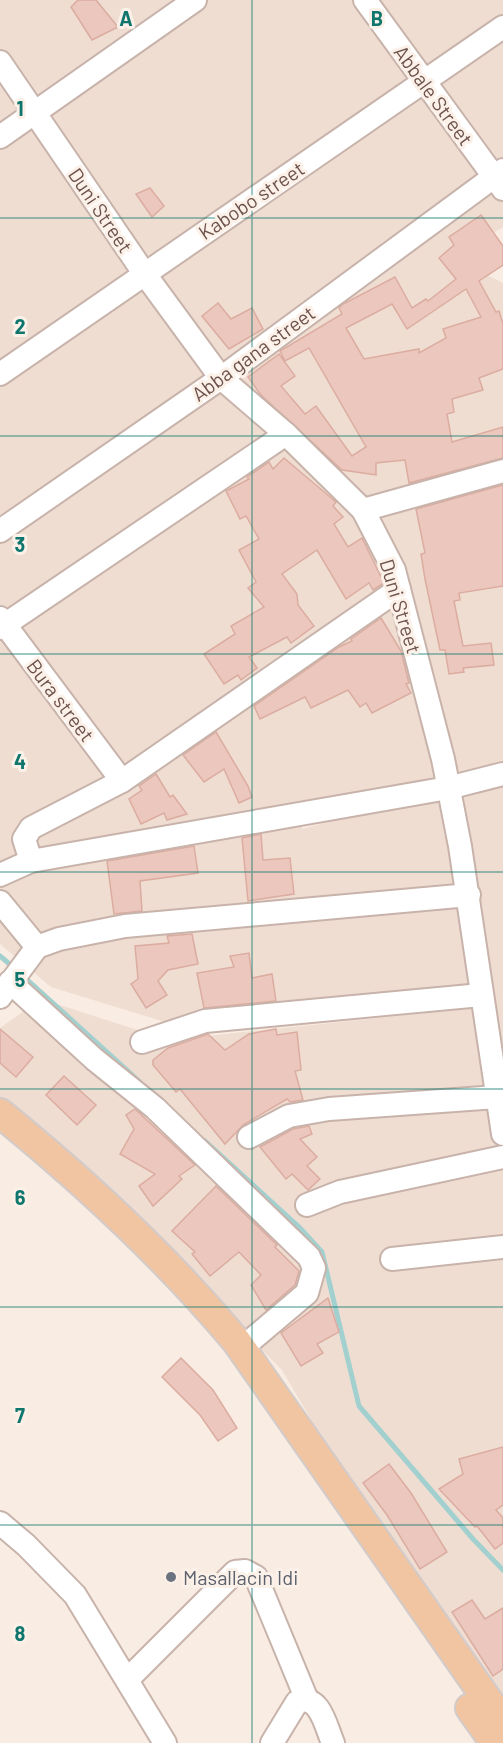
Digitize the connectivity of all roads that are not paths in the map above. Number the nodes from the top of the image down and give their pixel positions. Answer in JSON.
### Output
{"nodes":[{"id":1,"x":195,"y":0,"type":"edge"},
{"id":2,"x":365,"y":0,"type":"edge"},
{"id":3,"x":503,"y":27,"type":"edge"},
{"id":4,"x":0,"y":62,"type":"edge"},
{"id":5,"x":426,"y":82,"type":"junction"},
{"id":6,"x":35,"y":112,"type":"junction"},
{"id":7,"x":0,"y":137,"type":"edge"},
{"id":8,"x":500,"y":178,"type":"edge"},
{"id":9,"x":144,"y":273,"type":"junction"},
{"id":10,"x":0,"y":374,"type":"edge"},
{"id":11,"x":221,"y":378,"type":"junction"},
{"id":12,"x":286,"y":434,"type":"junction"},
{"id":13,"x":503,"y":471,"type":"edge"},
{"id":14,"x":363,"y":510,"type":"junction"},
{"id":15,"x":0,"y":531,"type":"edge"},
{"id":16,"x":399,"y":589,"type":"junction"},
{"id":17,"x":2,"y":624,"type":"edge"},
{"id":18,"x":503,"y":774,"type":"edge"},
{"id":19,"x":122,"y":782,"type":"junction"},
{"id":20,"x":448,"y":788,"type":"junction"},
{"id":21,"x":31,"y":861,"type":"junction"},
{"id":22,"x":0,"y":875,"type":"edge"},
{"id":23,"x":469,"y":895,"type":"junction"},
{"id":24,"x":0,"y":902,"type":"edge"},
{"id":25,"x":37,"y":947,"type":"junction"},
{"id":26,"x":5,"y":990,"type":"edge"},
{"id":27,"x":481,"y":995,"type":"junction"},
{"id":28,"x":142,"y":1042,"type":"dead end"},
{"id":29,"x":497,"y":1097,"type":"junction"},
{"id":30,"x":0,"y":1113,"type":"edge"},
{"id":31,"x":0,"y":1130,"type":"edge"},
{"id":32,"x":503,"y":1134,"type":"edge"},
{"id":33,"x":249,"y":1137,"type":"dead end"},
{"id":34,"x":503,"y":1157,"type":"edge"},
{"id":35,"x":307,"y":1205,"type":"dead end"},
{"id":36,"x":503,"y":1247,"type":"edge"},
{"id":37,"x":392,"y":1259,"type":"dead end"},
{"id":38,"x":242,"y":1348,"type":"junction"},
{"id":39,"x":0,"y":1523,"type":"edge"},
{"id":40,"x":128,"y":1679,"type":"junction"},
{"id":41,"x":308,"y":1700,"type":"junction"},
{"id":42,"x":503,"y":1722,"type":"edge"},
{"id":43,"x":165,"y":1743,"type":"edge"},
{"id":44,"x":272,"y":1743,"type":"edge"},
{"id":45,"x":333,"y":1743,"type":"edge"},
{"id":46,"x":495,"y":1743,"type":"edge"}],
"edges":[{"from":1,"to":6,"type":"street"},
{"from":2,"to":5,"type":"street","name":"Abbale Street"},
{"from":3,"to":5,"type":"street","name":"Kabobo street"},
{"from":4,"to":6,"type":"street","name":"Duni Street"},
{"from":5,"to":8,"type":"street","name":"Abbale Street"},
{"from":5,"to":9,"type":"street","name":"Kabobo street"},
{"from":6,"to":7,"type":"street"},
{"from":6,"to":9,"type":"street","name":"Duni Street"},
{"from":8,"to":11,"type":"street","name":"Abba gana street"},
{"from":9,"to":10,"type":"street","name":"Kabobo street"},
{"from":9,"to":11,"type":"street","name":"Duni Street"},
{"from":11,"to":12,"type":"street","name":"Duni Street"},
{"from":11,"to":15,"type":"street","name":"Abba gana street"},
{"from":12,"to":14,"type":"street","name":"Duni Street"},
{"from":12,"to":17,"type":"street"},
{"from":13,"to":14,"type":"street"},
{"from":14,"to":16,"type":"street","name":"Duni Street"},
{"from":16,"to":19,"type":"street"},
{"from":16,"to":20,"type":"street","name":"Duni Street"},
{"from":17,"to":19,"type":"street","name":"Bura street"},
{"from":18,"to":20,"type":"street"},
{"from":19,"to":21,"type":"street"},
{"from":20,"to":21,"type":"street"},
{"from":20,"to":23,"type":"street","name":"Duni Street"},
{"from":21,"to":22,"type":"street"},
{"from":23,"to":25,"type":"street"},
{"from":23,"to":27,"type":"street","name":"Duni Street"},
{"from":24,"to":25,"type":"street"},
{"from":25,"to":26,"type":"street"},
{"from":26,"to":38,"type":"street"},
{"from":27,"to":28,"type":"street"},
{"from":27,"to":29,"type":"street","name":"Duni Street"},
{"from":29,"to":32,"type":"street","name":"Duni Street"},
{"from":29,"to":33,"type":"street"},
{"from":30,"to":38,"type":"main road"},
{"from":31,"to":46,"type":"main road"},
{"from":34,"to":35,"type":"street"},
{"from":36,"to":37,"type":"street"},
{"from":38,"to":42,"type":"main road"},
{"from":39,"to":40,"type":"street"},
{"from":40,"to":41,"type":"street"},
{"from":40,"to":43,"type":"street"},
{"from":41,"to":44,"type":"street"},
{"from":41,"to":45,"type":"street"}]}
